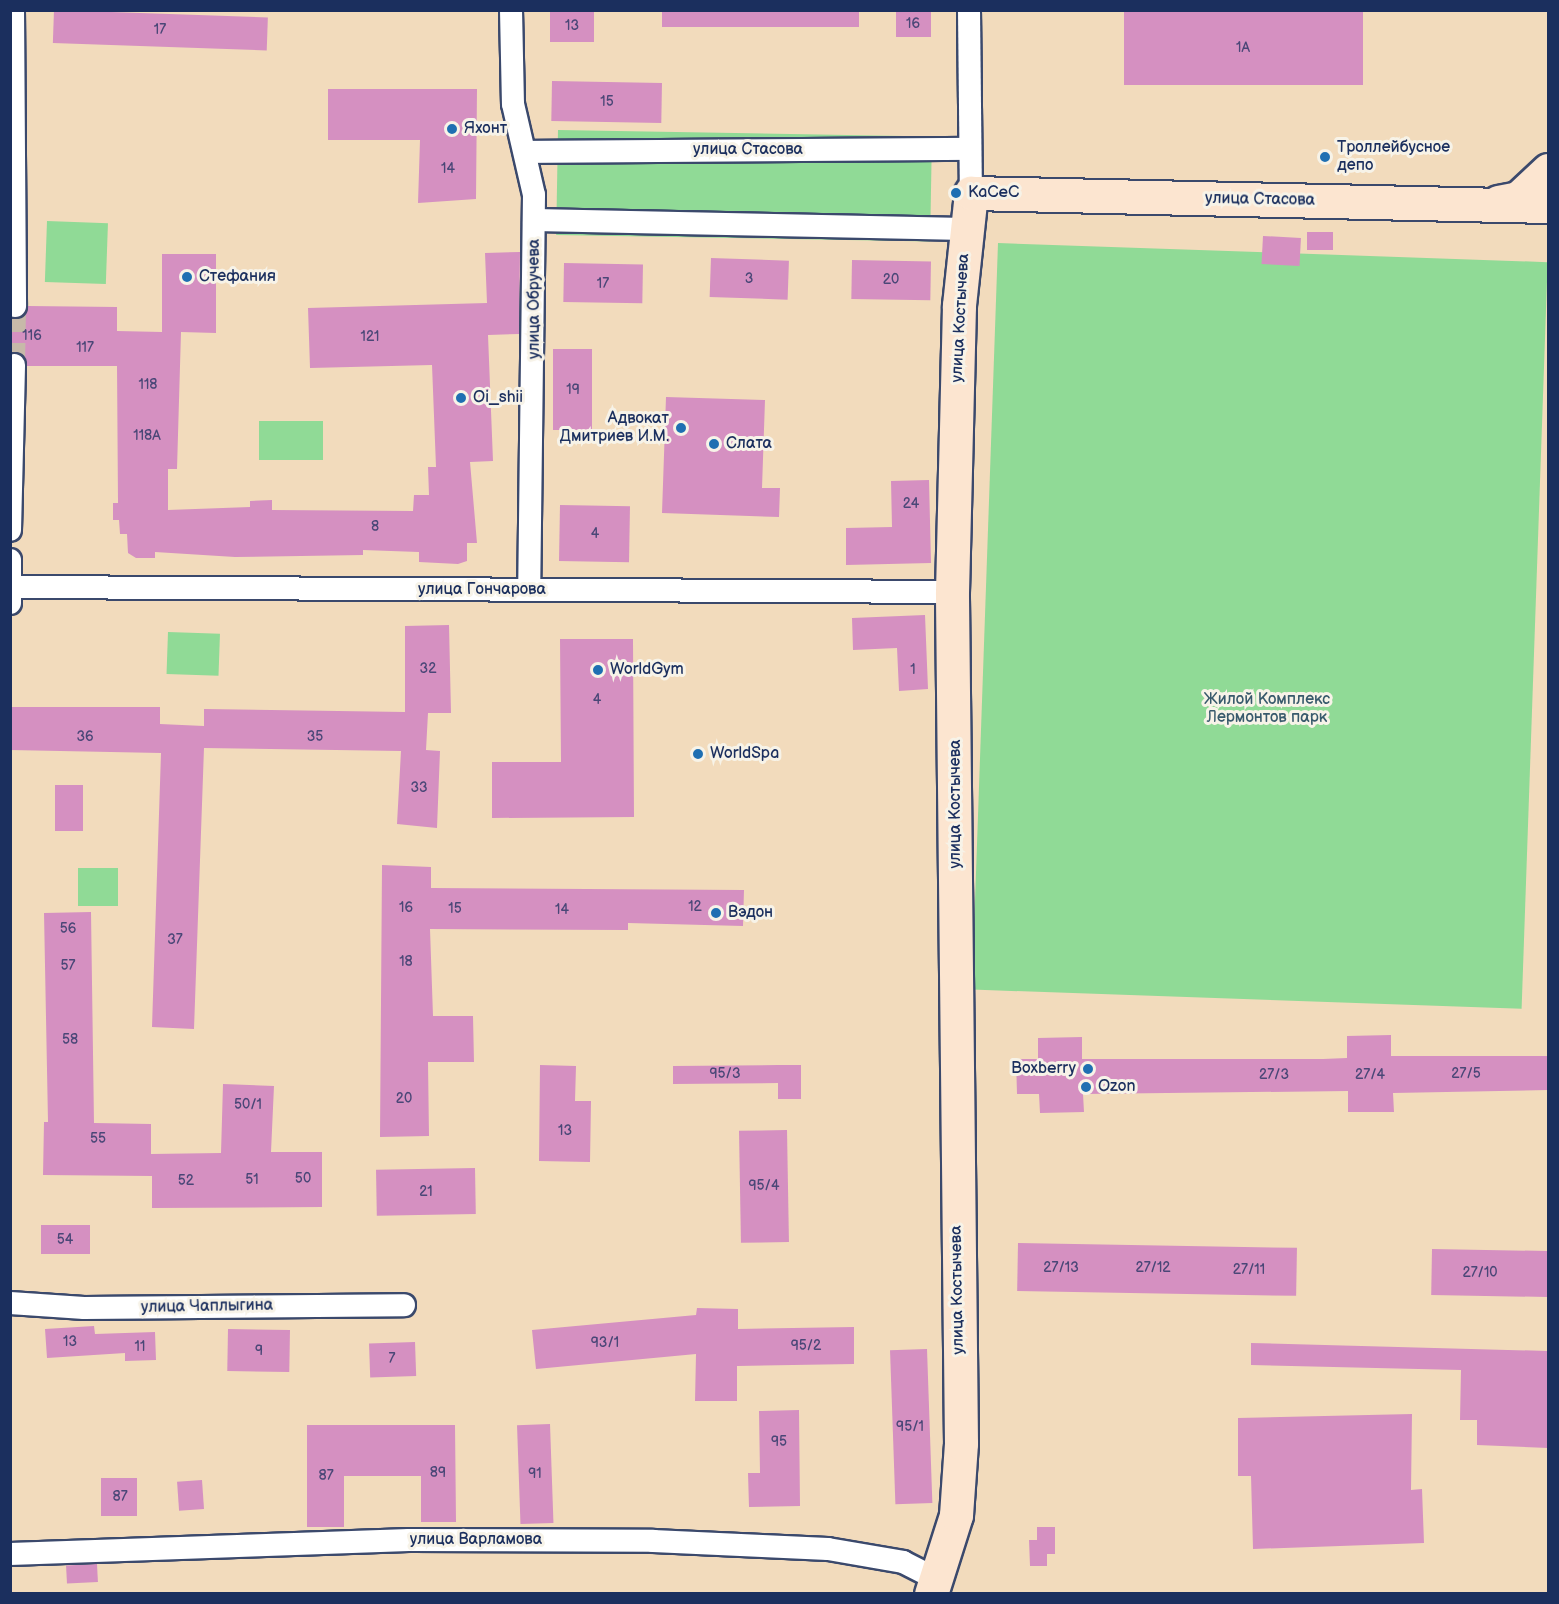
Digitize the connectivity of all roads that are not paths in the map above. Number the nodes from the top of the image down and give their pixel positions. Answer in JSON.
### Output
{"nodes":[{"id":1,"x":13,"y":10,"type":"edge"},
{"id":2,"x":511,"y":10,"type":"edge"},
{"id":3,"x":969,"y":10,"type":"edge"},
{"id":4,"x":969,"y":149,"type":"junction"},
{"id":5,"x":527,"y":152,"type":"junction"},
{"id":6,"x":1548,"y":170,"type":"edge"},
{"id":7,"x":11,"y":173,"type":"edge"},
{"id":8,"x":971,"y":193,"type":"junction"},
{"id":9,"x":1479,"y":205,"type":"junction"},
{"id":10,"x":1548,"y":206,"type":"edge"},
{"id":11,"x":534,"y":220,"type":"junction"},
{"id":12,"x":966,"y":229,"type":"junction"},
{"id":13,"x":15,"y":306,"type":"dead end"},
{"id":14,"x":14,"y":365,"type":"dead end"},
{"id":15,"x":10,"y":530,"type":"edge"},
{"id":16,"x":10,"y":560,"type":"edge"},
{"id":17,"x":529,"y":590,"type":"junction"},
{"id":18,"x":952,"y":592,"type":"junction"},
{"id":19,"x":11,"y":595,"type":"edge"},
{"id":20,"x":10,"y":1303,"type":"edge"},
{"id":21,"x":404,"y":1305,"type":"dead end"},
{"id":22,"x":10,"y":1554,"type":"edge"},
{"id":23,"x":934,"y":1586,"type":"edge"}],
"edges":[{"from":1,"to":7,"type":"street"},
{"from":2,"to":5,"type":"street","name":"улица Обручева"},
{"from":3,"to":4,"type":"street","name":"улица Костычева"},
{"from":4,"to":5,"type":"street","name":"улица Стасова"},
{"from":4,"to":8,"type":"street","name":"улица Костычева"},
{"from":5,"to":11,"type":"street","name":"улица Обручева"},
{"from":6,"to":9,"type":"street"},
{"from":7,"to":13,"type":"street"},
{"from":8,"to":9,"type":"street","name":"улица Стасова"},
{"from":8,"to":12,"type":"street","name":"улица Костычева"},
{"from":9,"to":10,"type":"street","name":"улица Стасова"},
{"from":11,"to":12,"type":"street"},
{"from":11,"to":17,"type":"street","name":"улица Обручева"},
{"from":12,"to":18,"type":"street","name":"улица Костычева"},
{"from":14,"to":15,"type":"street"},
{"from":16,"to":19,"type":"street"},
{"from":17,"to":18,"type":"street","name":"улица Гончарова"},
{"from":17,"to":19,"type":"street","name":"улица Гончарова"},
{"from":18,"to":23,"type":"street","name":"улица Костычева"},
{"from":20,"to":21,"type":"street","name":"улица Чаплыгина"},
{"from":22,"to":23,"type":"street","name":"улица Варламова"}]}
